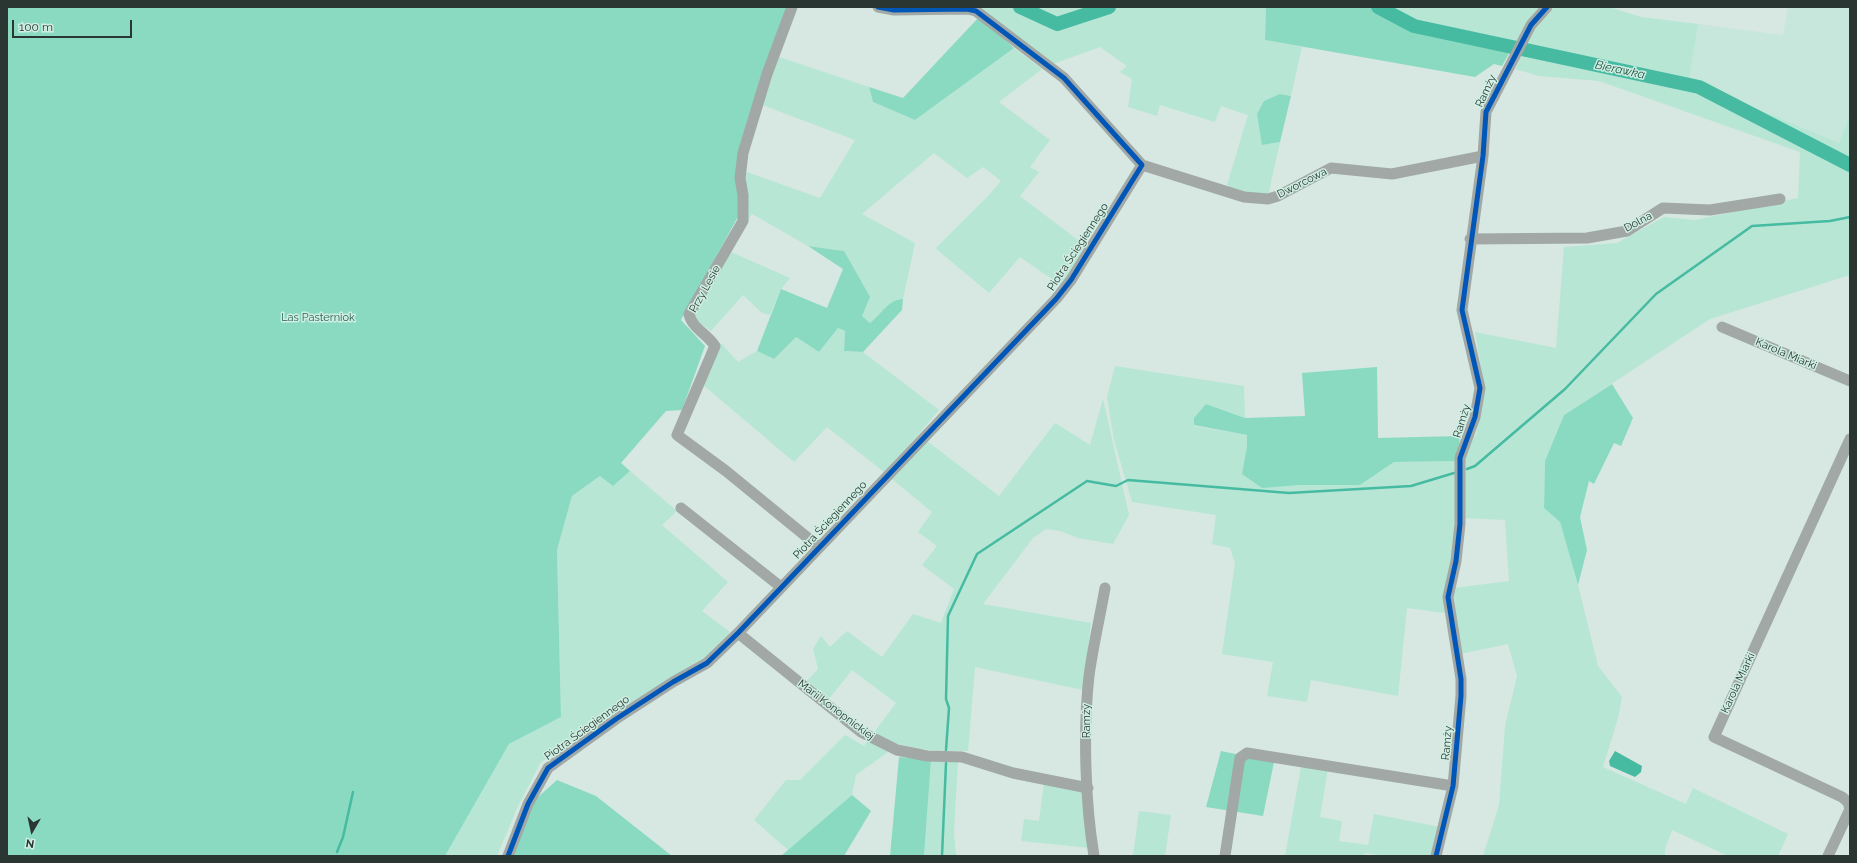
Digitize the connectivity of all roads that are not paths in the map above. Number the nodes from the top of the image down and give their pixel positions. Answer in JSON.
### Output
{"nodes":[{"id":1,"x":792,"y":7,"type":"edge"},
{"id":2,"x":878,"y":7,"type":"edge"},
{"id":3,"x":1547,"y":7,"type":"edge"},
{"id":4,"x":1483,"y":156,"type":"junction"},
{"id":5,"x":1142,"y":165,"type":"junction"},
{"id":6,"x":1780,"y":199,"type":"dead end"},
{"id":7,"x":1470,"y":239,"type":"junction"},
{"id":8,"x":1722,"y":327,"type":"dead end"},
{"id":9,"x":1850,"y":380,"type":"edge"},
{"id":10,"x":1850,"y":439,"type":"edge"},
{"id":11,"x":681,"y":508,"type":"dead end"},
{"id":12,"x":819,"y":547,"type":"junction"},
{"id":13,"x":781,"y":587,"type":"junction"},
{"id":14,"x":1105,"y":588,"type":"dead end"},
{"id":15,"x":738,"y":633,"type":"junction"},
{"id":16,"x":1453,"y":786,"type":"junction"},
{"id":17,"x":1088,"y":788,"type":"junction"},
{"id":18,"x":508,"y":856,"type":"edge"},
{"id":19,"x":1094,"y":856,"type":"edge"},
{"id":20,"x":1225,"y":856,"type":"edge"},
{"id":21,"x":1436,"y":856,"type":"edge"},
{"id":22,"x":1828,"y":856,"type":"edge"}],
"edges":[{"from":1,"to":12,"type":"street","name":"Przy Lesie"},
{"from":2,"to":5,"type":"street"},
{"from":3,"to":4,"type":"street","name":"Ramży"},
{"from":4,"to":5,"type":"street","name":"Dworcowa"},
{"from":4,"to":7,"type":"street","name":"Ramży"},
{"from":5,"to":12,"type":"street","name":"Piotra Ściegiennego"},
{"from":6,"to":7,"type":"street","name":"Dolna"},
{"from":7,"to":16,"type":"street","name":"Ramży"},
{"from":8,"to":9,"type":"street","name":"Karola Miarki"},
{"from":10,"to":22,"type":"street","name":"Karola Miarki"},
{"from":11,"to":13,"type":"street"},
{"from":12,"to":13,"type":"street","name":"Piotra Ściegiennego"},
{"from":13,"to":15,"type":"street","name":"Piotra Ściegiennego"},
{"from":14,"to":17,"type":"street","name":"Ramży"},
{"from":15,"to":17,"type":"street","name":"Marii Konopnickiej"},
{"from":15,"to":18,"type":"street","name":"Piotra Ściegiennego"},
{"from":16,"to":20,"type":"street"},
{"from":16,"to":21,"type":"street","name":"Ramży"},
{"from":17,"to":19,"type":"street","name":"Ramży"}]}
